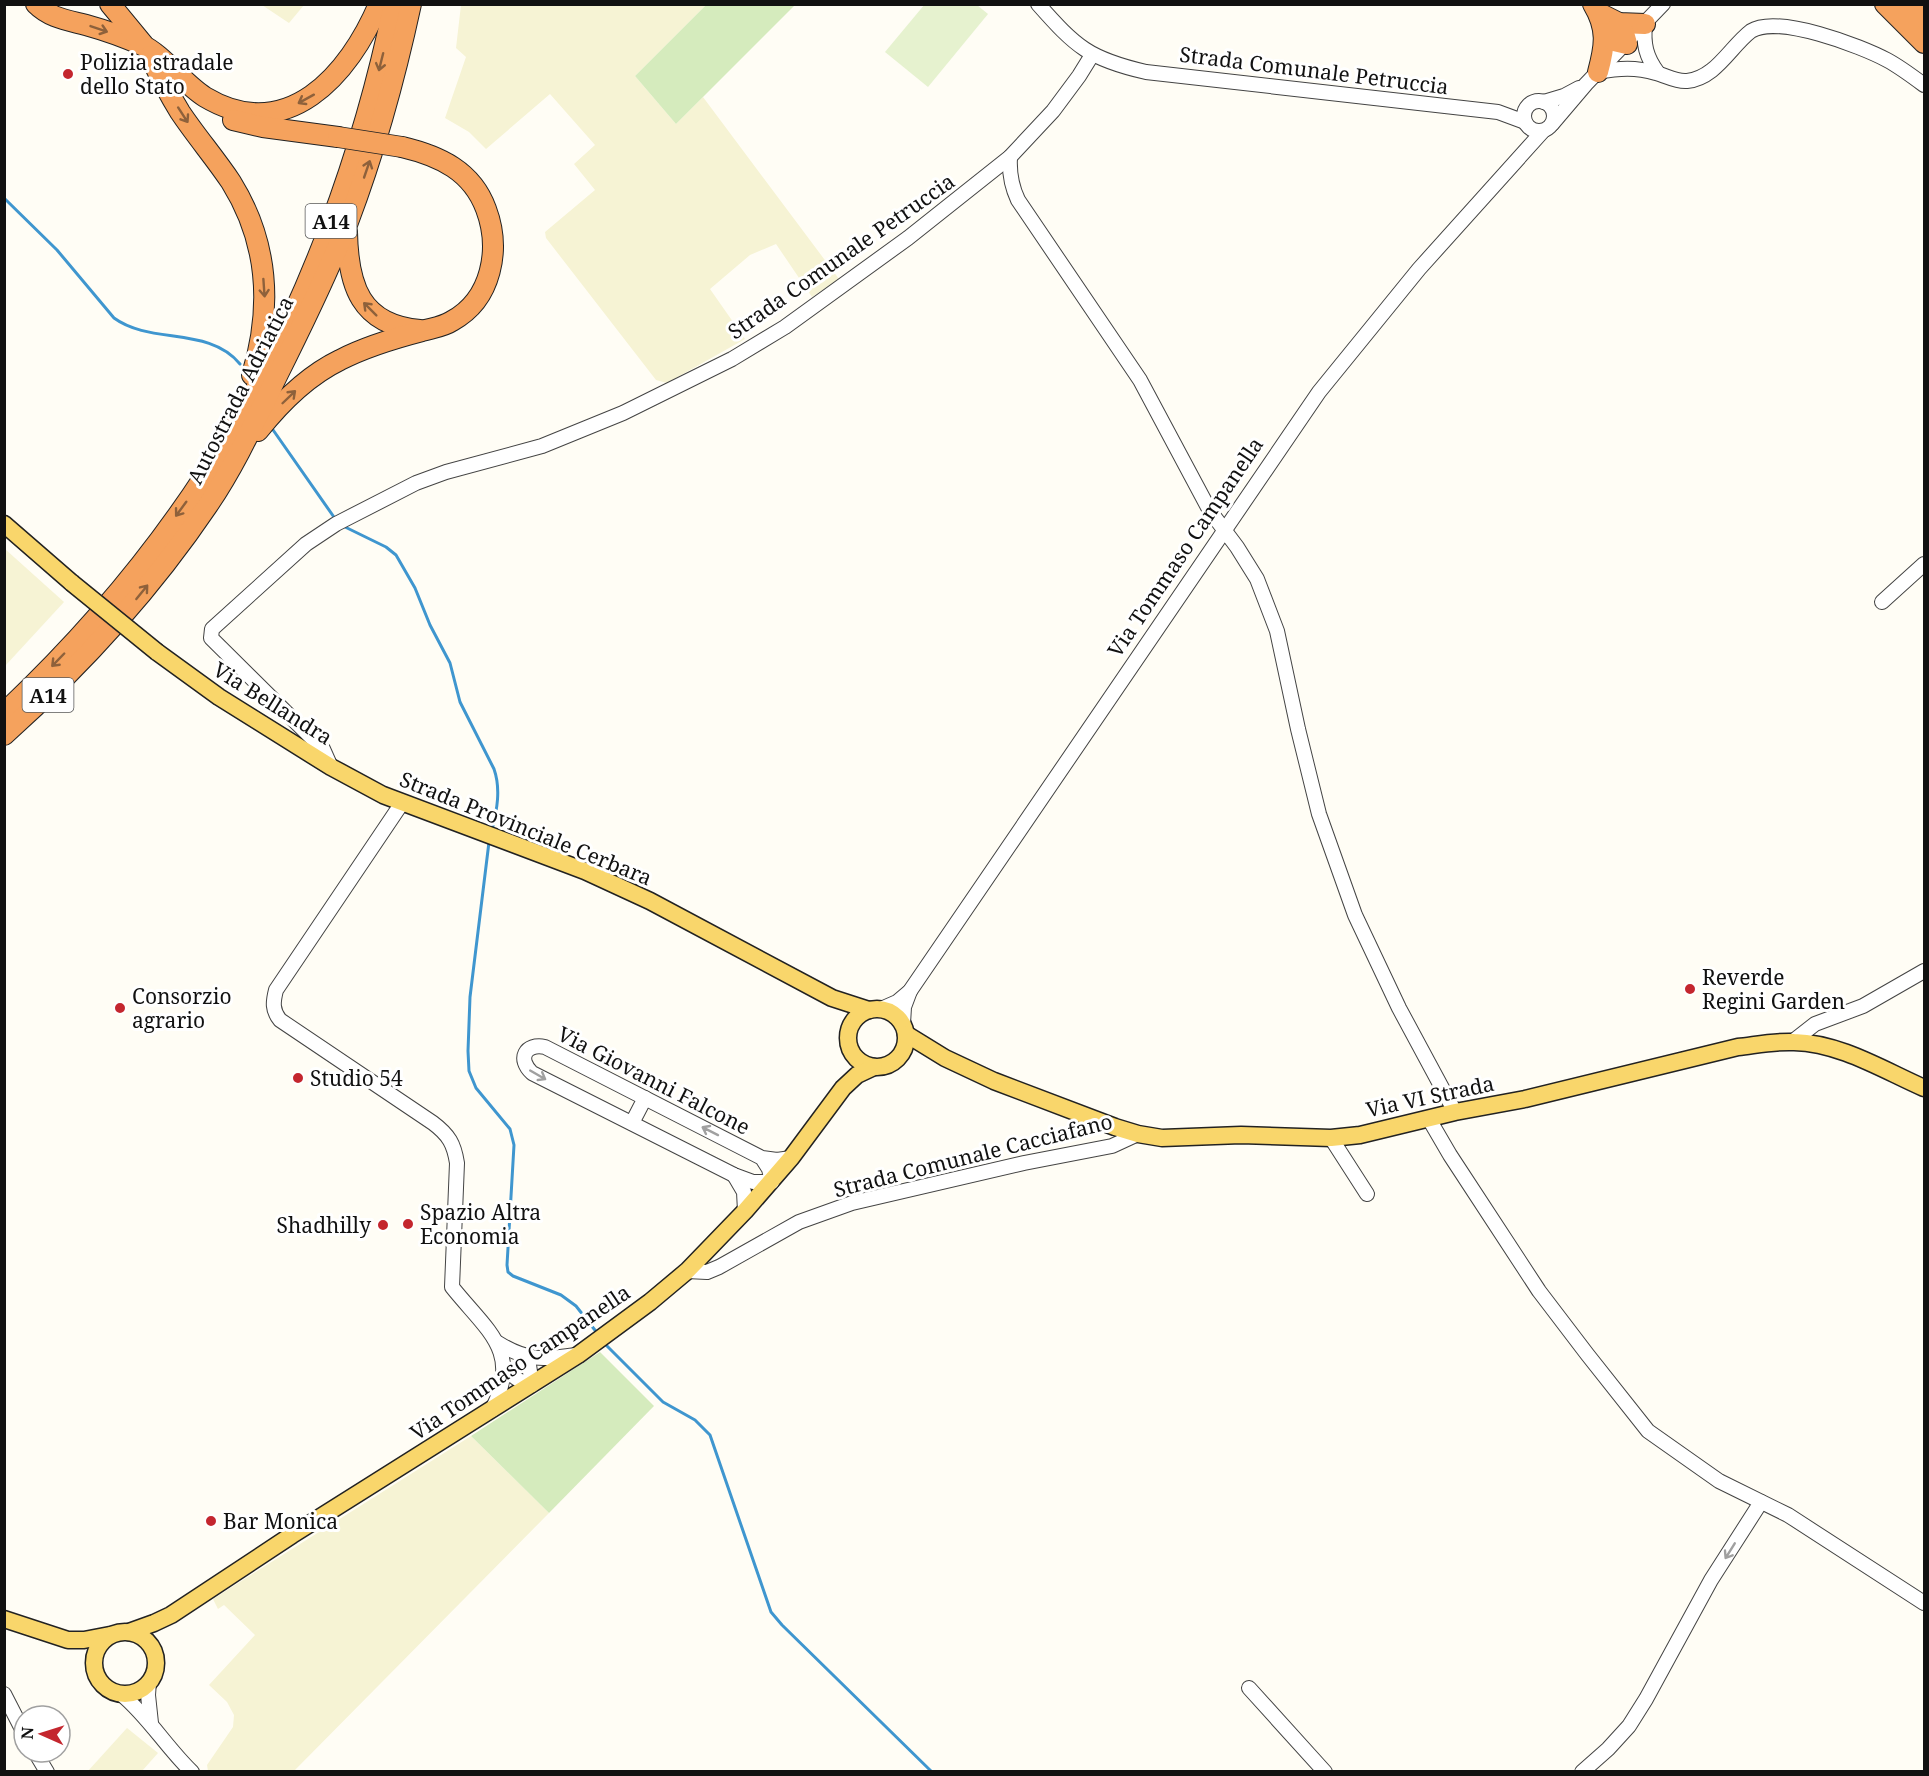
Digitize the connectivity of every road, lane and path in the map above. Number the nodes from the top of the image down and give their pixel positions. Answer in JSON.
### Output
{"nodes":[{"id":1,"x":36,"y":4,"type":"edge"},
{"id":2,"x":110,"y":4,"type":"edge"},
{"id":3,"x":379,"y":4,"type":"edge"},
{"id":4,"x":394,"y":4,"type":"edge"},
{"id":5,"x":411,"y":4,"type":"edge"},
{"id":6,"x":1038,"y":4,"type":"edge"},
{"id":7,"x":1663,"y":4,"type":"edge"},
{"id":8,"x":1885,"y":4,"type":"edge"},
{"id":9,"x":1900,"y":4,"type":"edge"},
{"id":10,"x":1909,"y":4,"type":"edge"},
{"id":11,"x":1596,"y":9,"type":"edge"},
{"id":12,"x":1924,"y":19,"type":"edge"},
{"id":13,"x":1645,"y":24,"type":"junction"},
{"id":14,"x":1612,"y":28,"type":"junction"},
{"id":15,"x":1924,"y":28,"type":"edge"},
{"id":16,"x":1924,"y":43,"type":"edge"},
{"id":17,"x":144,"y":46,"type":"junction"},
{"id":18,"x":1636,"y":47,"type":"junction"},
{"id":19,"x":1092,"y":55,"type":"junction"},
{"id":20,"x":1636,"y":68,"type":"junction"},
{"id":21,"x":1658,"y":73,"type":"junction"},
{"id":22,"x":1592,"y":78,"type":"junction"},
{"id":23,"x":1924,"y":86,"type":"edge"},
{"id":24,"x":1537,"y":103,"type":"junction"},
{"id":25,"x":1498,"y":112,"type":"junction"},
{"id":26,"x":1537,"y":127,"type":"junction"},
{"id":27,"x":1010,"y":157,"type":"junction"},
{"id":28,"x":347,"y":224,"type":"junction"},
{"id":29,"x":423,"y":330,"type":"junction"},
{"id":30,"x":236,"y":424,"type":"junction"},
{"id":31,"x":238,"y":457,"type":"junction"},
{"id":32,"x":340,"y":522,"type":"joint"},
{"id":33,"x":4,"y":524,"type":"edge"},
{"id":34,"x":1224,"y":529,"type":"junction"},
{"id":35,"x":1924,"y":564,"type":"edge"},
{"id":36,"x":1882,"y":603,"type":"dead end"},
{"id":37,"x":4,"y":713,"type":"edge"},
{"id":38,"x":4,"y":735,"type":"edge"},
{"id":39,"x":331,"y":766,"type":"junction"},
{"id":40,"x":402,"y":803,"type":"junction"},
{"id":41,"x":1924,"y":971,"type":"edge"},
{"id":42,"x":910,"y":991,"type":"junction"},
{"id":43,"x":832,"y":998,"type":"junction"},
{"id":44,"x":875,"y":1010,"type":"junction"},
{"id":45,"x":1815,"y":1024,"type":"junction"},
{"id":46,"x":904,"y":1029,"type":"junction"},
{"id":47,"x":849,"y":1031,"type":"junction"},
{"id":48,"x":1792,"y":1042,"type":"junction"},
{"id":49,"x":1812,"y":1044,"type":"junction"},
{"id":50,"x":850,"y":1050,"type":"junction"},
{"id":51,"x":945,"y":1058,"type":"junction"},
{"id":52,"x":896,"y":1061,"type":"junction"},
{"id":53,"x":874,"y":1067,"type":"junction"},
{"id":54,"x":843,"y":1088,"type":"junction"},
{"id":55,"x":1924,"y":1088,"type":"edge"},
{"id":56,"x":645,"y":1098,"type":"junction"},
{"id":57,"x":1455,"y":1112,"type":"junction"},
{"id":58,"x":1429,"y":1119,"type":"junction"},
{"id":59,"x":632,"y":1123,"type":"junction"},
{"id":60,"x":1138,"y":1134,"type":"junction"},
{"id":61,"x":1331,"y":1138,"type":"junction"},
{"id":62,"x":762,"y":1158,"type":"junction"},
{"id":63,"x":791,"y":1158,"type":"junction"},
{"id":64,"x":734,"y":1175,"type":"junction"},
{"id":65,"x":772,"y":1182,"type":"junction"},
{"id":66,"x":1367,"y":1194,"type":"dead end"},
{"id":67,"x":745,"y":1212,"type":"junction"},
{"id":68,"x":687,"y":1270,"type":"junction"},
{"id":69,"x":498,"y":1343,"type":"junction"},
{"id":70,"x":585,"y":1350,"type":"junction"},
{"id":71,"x":522,"y":1356,"type":"junction"},
{"id":72,"x":505,"y":1367,"type":"junction"},
{"id":73,"x":532,"y":1385,"type":"junction"},
{"id":74,"x":492,"y":1410,"type":"junction"},
{"id":75,"x":1761,"y":1502,"type":"junction"},
{"id":76,"x":1924,"y":1603,"type":"edge"},
{"id":77,"x":171,"y":1615,"type":"junction"},
{"id":78,"x":9,"y":1623,"type":"edge"},
{"id":79,"x":129,"y":1632,"type":"junction"},
{"id":80,"x":110,"y":1635,"type":"junction"},
{"id":81,"x":68,"y":1640,"type":"junction"},
{"id":82,"x":153,"y":1651,"type":"junction"},
{"id":83,"x":94,"y":1668,"type":"junction"},
{"id":84,"x":149,"y":1682,"type":"junction"},
{"id":85,"x":1249,"y":1688,"type":"dead end"},
{"id":86,"x":4,"y":1694,"type":"edge"},
{"id":87,"x":121,"y":1694,"type":"junction"},
{"id":88,"x":8,"y":1715,"type":"edge"},
{"id":89,"x":151,"y":1723,"type":"junction"},
{"id":90,"x":192,"y":1772,"type":"edge"},
{"id":91,"x":1325,"y":1772,"type":"edge"},
{"id":92,"x":1582,"y":1772,"type":"edge"}],
"edges":[{"from":1,"to":17,"type":"highway","number":"A14","one_way":true},
{"from":2,"to":17,"type":"highway","number":"A14"},
{"from":3,"to":17,"type":"highway","number":"A14","one_way":true},
{"from":4,"to":30,"type":"highway","name":"Autostrada Adriatica","number":"A14","one_way":true},
{"from":28,"to":5,"type":"highway","name":"Autostrada Adriatica","number":"A14","one_way":true},
{"from":6,"to":19,"type":"street","name":"Strada Comunale Petruccia"},
{"from":7,"to":13,"type":"street"},
{"from":8,"to":16,"type":"highway"},
{"from":9,"to":15,"type":"highway"},
{"from":10,"to":12,"type":"highway"},
{"from":11,"to":14,"type":"highway"},
{"from":13,"to":14,"type":"highway"},
{"from":13,"to":18,"type":"street"},
{"from":14,"to":18,"type":"highway"},
{"from":14,"to":22,"type":"highway"},
{"from":17,"to":29,"type":"highway","number":"A14","bridge":true},
{"from":17,"to":30,"type":"highway","number":"A14","one_way":true},
{"from":18,"to":20,"type":"street"},
{"from":18,"to":21,"type":"street"},
{"from":18,"to":22,"type":"street"},
{"from":19,"to":25,"type":"street","name":"Strada Comunale Petruccia"},
{"from":19,"to":27,"type":"street","name":"Strada Comunale Petruccia"},
{"from":20,"to":21,"type":"street"},
{"from":20,"to":22,"type":"street"},
{"from":21,"to":23,"type":"street"},
{"from":22,"to":24,"type":"street"},
{"from":22,"to":26,"type":"street"},
{"from":24,"to":25,"type":"street","name":"Strada Comunale Petruccia"},
{"from":24,"to":26,"type":"street","name":"Via Tommaso Campanella"},
{"from":24,"to":26,"type":"street"},
{"from":25,"to":26,"type":"street","name":"Strada Comunale Petruccia"},
{"from":26,"to":34,"type":"street","name":"Via Tommaso Campanella"},
{"from":27,"to":32,"type":"street","name":"Strada Comunale Petruccia"},
{"from":27,"to":34,"type":"street"},
{"from":29,"to":28,"type":"highway","number":"A14","one_way":true},
{"from":28,"to":31,"type":"highway","name":"Autostrada Adriatica","number":"A14"},
{"from":31,"to":29,"type":"highway","number":"A14","one_way":true},
{"from":30,"to":37,"type":"highway","name":"Autostrada Adriatica","number":"A14","one_way":true},
{"from":38,"to":31,"type":"highway","name":"Autostrada Adriatica","number":"A14","one_way":true},
{"from":32,"to":39,"type":"street","name":"Via Bellandra"},
{"from":33,"to":39,"type":"main road","name":"Via Bellandra","bridge":true},
{"from":34,"to":42,"type":"street","name":"Via Tommaso Campanella"},
{"from":34,"to":57,"type":"street"},
{"from":35,"to":36,"type":"street"},
{"from":39,"to":40,"type":"main road","name":"Strada Provinciale Cerbara"},
{"from":40,"to":43,"type":"main road","name":"Strada Provinciale Cerbara"},
{"from":40,"to":69,"type":"street"},
{"from":41,"to":45,"type":"street"},
{"from":42,"to":44,"type":"street","name":"Via Tommaso Campanella"},
{"from":42,"to":46,"type":"street","name":"Via Tommaso Campanella"},
{"from":43,"to":44,"type":"main road","name":"Strada Provinciale Cerbara"},
{"from":43,"to":47,"type":"main road"},
{"from":44,"to":46,"type":"main road","name":"Strada Provinciale Cerbara"},
{"from":44,"to":47,"type":"main road"},
{"from":45,"to":48,"type":"street"},
{"from":45,"to":49,"type":"street"},
{"from":46,"to":51,"type":"main road","name":"Via VI Strada"},
{"from":46,"to":52,"type":"main road"},
{"from":47,"to":50,"type":"main road"},
{"from":48,"to":49,"type":"main road","name":"Via VI Strada"},
{"from":48,"to":57,"type":"main road","name":"Via VI Strada"},
{"from":49,"to":55,"type":"main road","name":"Via VI Strada"},
{"from":50,"to":53,"type":"main road"},
{"from":50,"to":54,"type":"main road","name":"Via Tommaso Campanella"},
{"from":51,"to":52,"type":"main road","name":"Via VI Strada"},
{"from":51,"to":60,"type":"main road","name":"Via VI Strada"},
{"from":52,"to":53,"type":"main road"},
{"from":53,"to":54,"type":"main road","name":"Via Tommaso Campanella"},
{"from":54,"to":63,"type":"main road","name":"Via Tommaso Campanella"},
{"from":56,"to":59,"type":"street"},
{"from":56,"to":59,"type":"street","name":"Via Giovanni Falcone","one_way":true},
{"from":62,"to":56,"type":"street","name":"Via Giovanni Falcone","one_way":true},
{"from":57,"to":58,"type":"main road","name":"Via VI Strada"},
{"from":58,"to":61,"type":"main road","name":"Via VI Strada"},
{"from":58,"to":75,"type":"street"},
{"from":59,"to":64,"type":"street","name":"Via Giovanni Falcone"},
{"from":60,"to":61,"type":"main road","name":"Via VI Strada"},
{"from":60,"to":68,"type":"street","name":"Strada Comunale Cacciafano"},
{"from":61,"to":66,"type":"street"},
{"from":62,"to":63,"type":"street","name":"Via Giovanni Falcone"},
{"from":62,"to":65,"type":"street","name":"Via Giovanni Falcone"},
{"from":63,"to":65,"type":"main road","name":"Via Tommaso Campanella"},
{"from":64,"to":65,"type":"street","name":"Via Giovanni Falcone"},
{"from":64,"to":67,"type":"street"},
{"from":65,"to":67,"type":"main road","name":"Via Tommaso Campanella"},
{"from":67,"to":68,"type":"main road","name":"Via Tommaso Campanella"},
{"from":68,"to":70,"type":"main road","name":"Via Tommaso Campanella"},
{"from":69,"to":71,"type":"street"},
{"from":69,"to":72,"type":"street"},
{"from":70,"to":71,"type":"street"},
{"from":70,"to":73,"type":"main road","name":"Via Tommaso Campanella"},
{"from":71,"to":73,"type":"street"},
{"from":72,"to":73,"type":"street"},
{"from":72,"to":74,"type":"street"},
{"from":73,"to":74,"type":"main road","name":"Via Tommaso Campanella"},
{"from":74,"to":77,"type":"main road","name":"Via Tommaso Campanella"},
{"from":75,"to":76,"type":"street"},
{"from":75,"to":92,"type":"street","one_way":true},
{"from":77,"to":79,"type":"main road","name":"Via Tommaso Campanella"},
{"from":77,"to":82,"type":"main road","name":"Via Tommaso Campanella"},
{"from":78,"to":81,"type":"main road"},
{"from":79,"to":80,"type":"main road"},
{"from":79,"to":82,"type":"main road"},
{"from":80,"to":81,"type":"main road"},
{"from":80,"to":83,"type":"main road"},
{"from":81,"to":83,"type":"main road"},
{"from":82,"to":84,"type":"main road"},
{"from":83,"to":87,"type":"main road"},
{"from":84,"to":87,"type":"main road"},
{"from":84,"to":89,"type":"street"},
{"from":85,"to":91,"type":"street"},
{"from":86,"to":88,"type":"street"},
{"from":87,"to":89,"type":"street"},
{"from":89,"to":90,"type":"street"}]}
